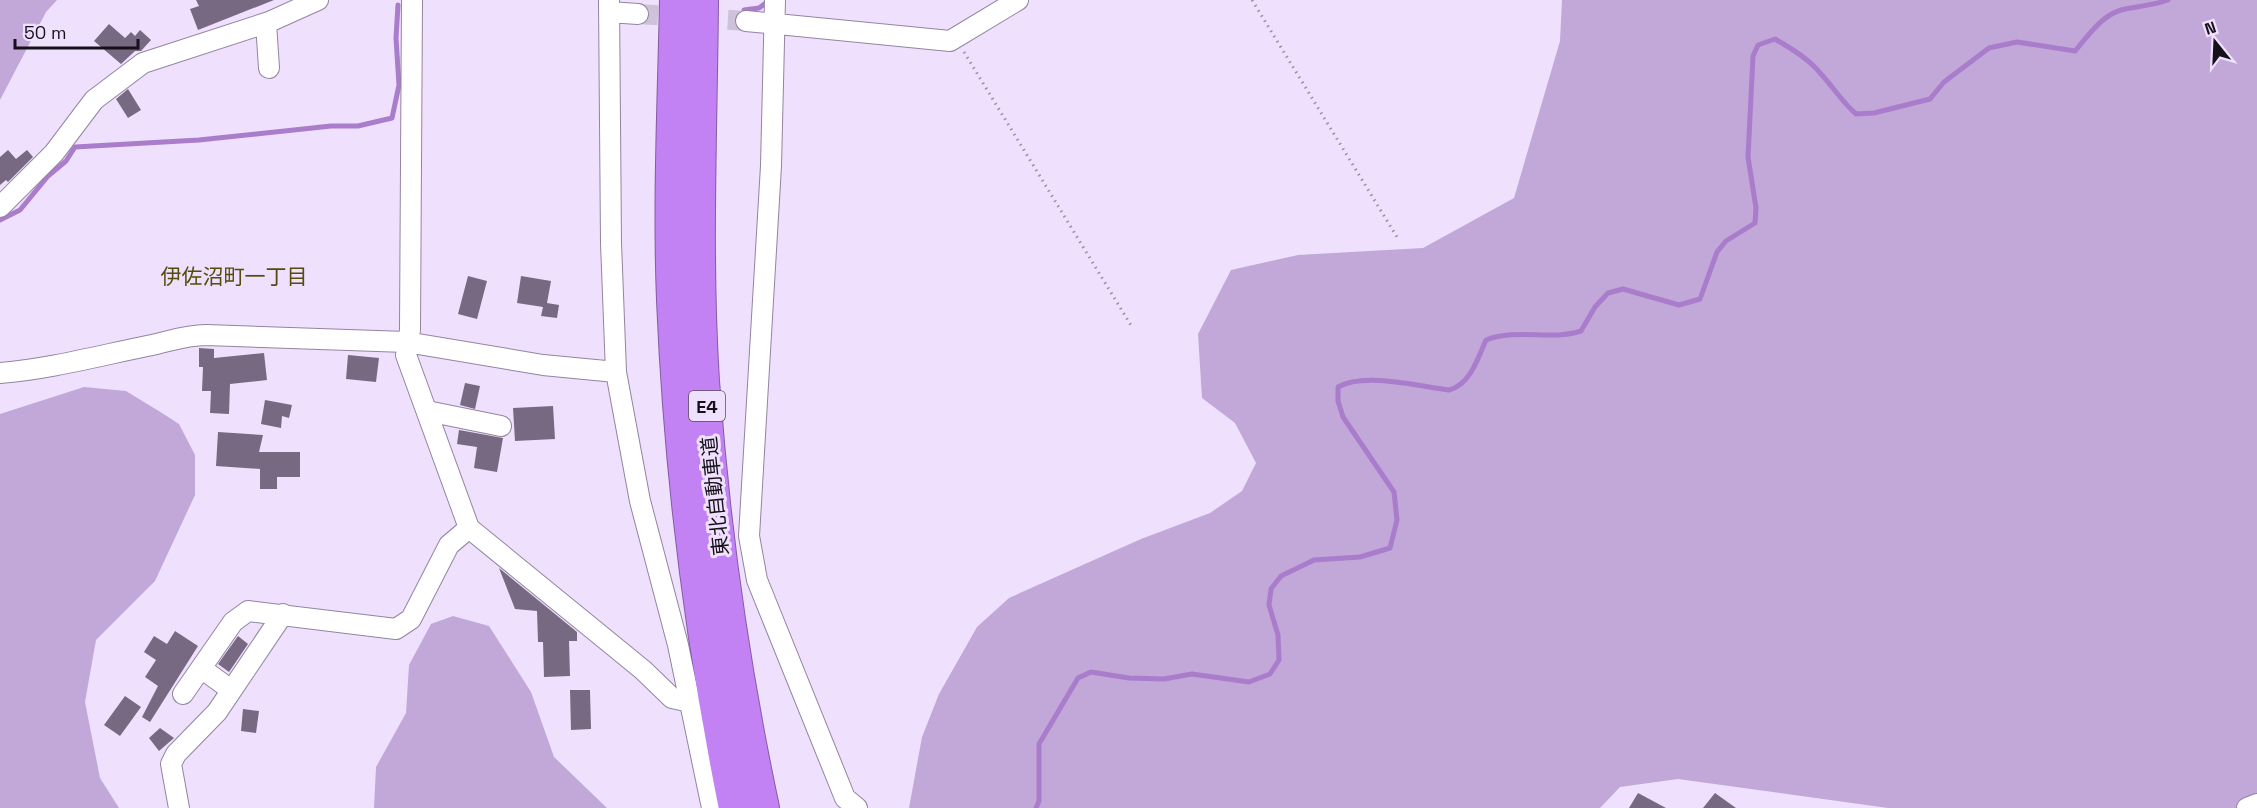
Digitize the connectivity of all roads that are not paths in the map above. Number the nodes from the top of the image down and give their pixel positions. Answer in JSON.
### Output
{"nodes":[{"id":1,"x":318,"y":0,"type":"edge"},
{"id":2,"x":412,"y":0,"type":"edge"},
{"id":3,"x":675,"y":0,"type":"edge"},
{"id":4,"x":703,"y":0,"type":"edge"},
{"id":5,"x":1018,"y":0,"type":"edge"},
{"id":6,"x":775,"y":1,"type":"edge"},
{"id":7,"x":609,"y":6,"type":"edge"},
{"id":8,"x":638,"y":14,"type":"tunnel mouth"},
{"id":9,"x":747,"y":21,"type":"tunnel mouth"},
{"id":10,"x":266,"y":23,"type":"junction"},
{"id":11,"x":776,"y":24,"type":"junction"},
{"id":12,"x":269,"y":68,"type":"dead end"},
{"id":13,"x":0,"y":207,"type":"edge"},
{"id":14,"x":406,"y":342,"type":"junction"},
{"id":15,"x":616,"y":372,"type":"junction"},
{"id":16,"x":0,"y":374,"type":"edge"},
{"id":17,"x":427,"y":411,"type":"junction"},
{"id":18,"x":501,"y":426,"type":"dead end"},
{"id":19,"x":469,"y":528,"type":"junction"},
{"id":20,"x":283,"y":614,"type":"junction"},
{"id":21,"x":201,"y":668,"type":"junction"},
{"id":22,"x":231,"y":690,"type":"junction"},
{"id":23,"x":183,"y":694,"type":"dead end"},
{"id":24,"x":690,"y":702,"type":"junction"},
{"id":25,"x":2257,"y":804,"type":"edge"},
{"id":26,"x":179,"y":808,"type":"edge"},
{"id":27,"x":712,"y":808,"type":"edge"},
{"id":28,"x":734,"y":808,"type":"edge"},
{"id":29,"x":764,"y":808,"type":"edge"},
{"id":30,"x":857,"y":808,"type":"edge"},
{"id":31,"x":2247,"y":808,"type":"edge"}],
"edges":[{"from":1,"to":10,"type":"street"},
{"from":2,"to":14,"type":"street"},
{"from":3,"to":28,"type":"highway","name":"東北自動車道","number":"E4"},
{"from":4,"to":29,"type":"highway","name":"東北自動車道","number":"E4"},
{"from":5,"to":11,"type":"street"},
{"from":6,"to":11,"type":"street"},
{"from":7,"to":8,"type":"street"},
{"from":7,"to":15,"type":"street"},
{"from":9,"to":11,"type":"street"},
{"from":10,"to":12,"type":"street"},
{"from":10,"to":13,"type":"street"},
{"from":11,"to":30,"type":"street"},
{"from":14,"to":15,"type":"street"},
{"from":14,"to":16,"type":"street"},
{"from":14,"to":17,"type":"street"},
{"from":15,"to":24,"type":"street"},
{"from":17,"to":18,"type":"street"},
{"from":17,"to":19,"type":"street"},
{"from":19,"to":20,"type":"street"},
{"from":19,"to":24,"type":"street"},
{"from":20,"to":21,"type":"street"},
{"from":20,"to":22,"type":"street"},
{"from":21,"to":22,"type":"street"},
{"from":21,"to":23,"type":"street"},
{"from":22,"to":26,"type":"street"},
{"from":24,"to":27,"type":"street"},
{"from":25,"to":31,"type":"street"}]}
